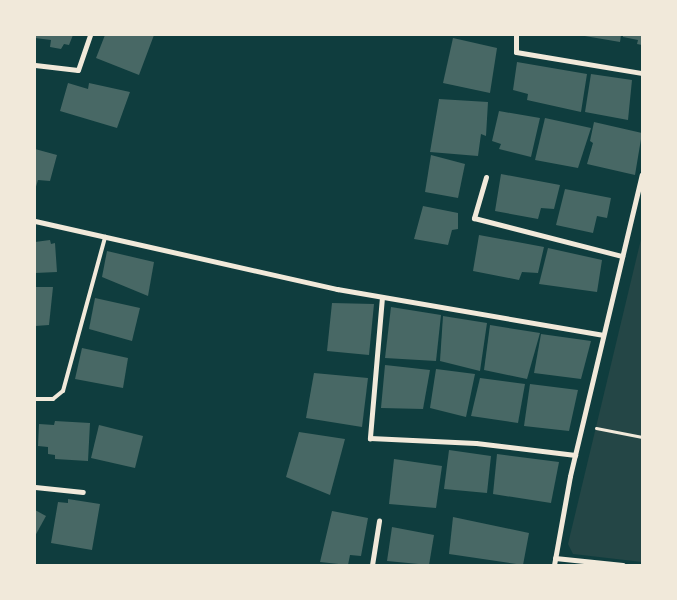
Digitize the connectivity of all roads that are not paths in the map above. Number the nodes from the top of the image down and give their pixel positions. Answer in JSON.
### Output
{"nodes":[{"id":1,"x":90,"y":35,"type":"edge"},
{"id":2,"x":516,"y":35,"type":"edge"},
{"id":3,"x":35,"y":65,"type":"edge"},
{"id":4,"x":642,"y":73,"type":"edge"},
{"id":5,"x":642,"y":174,"type":"edge"},
{"id":6,"x":486,"y":177,"type":"dead end"},
{"id":7,"x":35,"y":221,"type":"edge"},
{"id":8,"x":105,"y":237,"type":"junction"},
{"id":9,"x":622,"y":256,"type":"junction"},
{"id":10,"x":382,"y":297,"type":"junction"},
{"id":11,"x":602,"y":335,"type":"junction"},
{"id":12,"x":35,"y":399,"type":"edge"},
{"id":13,"x":575,"y":455,"type":"junction"},
{"id":14,"x":35,"y":487,"type":"edge"},
{"id":15,"x":83,"y":492,"type":"dead end"},
{"id":16,"x":379,"y":521,"type":"dead end"},
{"id":17,"x":556,"y":558,"type":"junction"},
{"id":18,"x":372,"y":565,"type":"edge"},
{"id":19,"x":554,"y":565,"type":"edge"},
{"id":20,"x":623,"y":565,"type":"edge"}],
"edges":[{"from":1,"to":3,"type":"street"},
{"from":2,"to":4,"type":"street"},
{"from":5,"to":9,"type":"street"},
{"from":6,"to":9,"type":"street"},
{"from":7,"to":8,"type":"street"},
{"from":8,"to":10,"type":"street"},
{"from":8,"to":12,"type":"lane"},
{"from":9,"to":11,"type":"street"},
{"from":10,"to":11,"type":"street"},
{"from":10,"to":13,"type":"street"},
{"from":11,"to":13,"type":"street"},
{"from":13,"to":17,"type":"street"},
{"from":14,"to":15,"type":"street"},
{"from":16,"to":18,"type":"street"},
{"from":17,"to":19,"type":"street"},
{"from":17,"to":20,"type":"street"}]}
